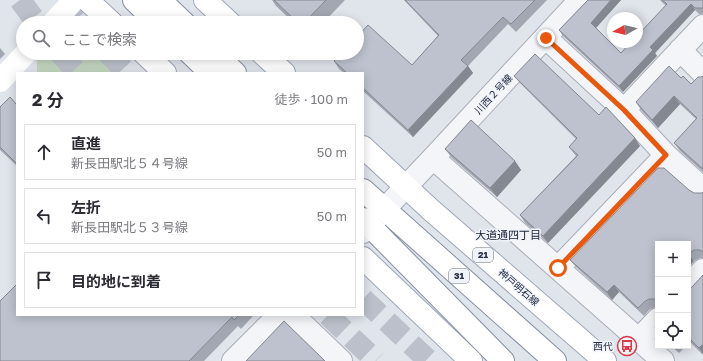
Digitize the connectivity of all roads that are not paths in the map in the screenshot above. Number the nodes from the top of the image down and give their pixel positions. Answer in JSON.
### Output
{"nodes":[{"id":1,"x":74,"y":0,"type":"edge"},
{"id":2,"x":87,"y":0,"type":"edge"},
{"id":3,"x":134,"y":0,"type":"edge"},
{"id":4,"x":160,"y":0,"type":"edge"},
{"id":5,"x":206,"y":0,"type":"edge"},
{"id":6,"x":580,"y":0,"type":"edge"},
{"id":7,"x":59,"y":16,"type":"edge"},
{"id":8,"x":104,"y":16,"type":"edge"},
{"id":9,"x":151,"y":16,"type":"edge"},
{"id":10,"x":177,"y":16,"type":"edge"},
{"id":11,"x":223,"y":16,"type":"edge"},
{"id":12,"x":703,"y":26,"type":"edge"},
{"id":13,"x":546,"y":38,"type":"junction"},
{"id":14,"x":680,"y":50,"type":"junction"},
{"id":15,"x":151,"y":60,"type":"edge"},
{"id":16,"x":197,"y":60,"type":"edge"},
{"id":17,"x":221,"y":60,"type":"edge"},
{"id":18,"x":270,"y":60,"type":"edge"},
{"id":19,"x":23,"y":63,"type":"edge"},
{"id":20,"x":164,"y":72,"type":"edge"},
{"id":21,"x":210,"y":72,"type":"edge"},
{"id":22,"x":234,"y":72,"type":"edge"},
{"id":23,"x":283,"y":72,"type":"edge"},
{"id":24,"x":703,"y":73,"type":"edge"},
{"id":25,"x":0,"y":81,"type":"edge"},
{"id":26,"x":624,"y":110,"type":"junction"},
{"id":27,"x":364,"y":148,"type":"edge"},
{"id":28,"x":666,"y":155,"type":"junction"},
{"id":29,"x":433,"y":158,"type":"junction"},
{"id":30,"x":406,"y":186,"type":"junction"},
{"id":31,"x":703,"y":189,"type":"edge"},
{"id":32,"x":364,"y":191,"type":"edge"},
{"id":33,"x":384,"y":209,"type":"junction"},
{"id":34,"x":365,"y":226,"type":"edge"},
{"id":35,"x":364,"y":259,"type":"edge"},
{"id":36,"x":558,"y":268,"type":"junction"},
{"id":37,"x":703,"y":270,"type":"edge"},
{"id":38,"x":691,"y":283,"type":"edge"},
{"id":39,"x":278,"y":316,"type":"edge"},
{"id":40,"x":294,"y":316,"type":"edge"},
{"id":41,"x":655,"y":322,"type":"edge"},
{"id":42,"x":639,"y":339,"type":"junction"},
{"id":43,"x":233,"y":361,"type":"edge"},
{"id":44,"x":342,"y":361,"type":"edge"},
{"id":45,"x":471,"y":361,"type":"edge"},
{"id":46,"x":503,"y":361,"type":"edge"},
{"id":47,"x":555,"y":361,"type":"edge"},
{"id":48,"x":605,"y":361,"type":"edge"},
{"id":49,"x":663,"y":361,"type":"edge"}],
"edges":[{"from":1,"to":7,"type":"main road"},
{"from":2,"to":8,"type":"main road"},
{"from":3,"to":9,"type":"main road"},
{"from":4,"to":10,"type":"main road"},
{"from":5,"to":11,"type":"main road"},
{"from":6,"to":13,"type":"street","name":"川西２号線"},
{"from":12,"to":14,"type":"street"},
{"from":13,"to":26,"type":"street"},
{"from":13,"to":29,"type":"street","name":"川西２号線"},
{"from":14,"to":24,"type":"street"},
{"from":14,"to":26,"type":"street"},
{"from":15,"to":20,"type":"main road"},
{"from":16,"to":21,"type":"main road"},
{"from":17,"to":22,"type":"main road"},
{"from":18,"to":23,"type":"main road"},
{"from":19,"to":25,"type":"main road"},
{"from":26,"to":28,"type":"street"},
{"from":27,"to":30,"type":"main road","name":"神戸明石線","number":"21"},
{"from":28,"to":31,"type":"street"},
{"from":28,"to":36,"type":"street"},
{"from":29,"to":30,"type":"street","name":"川西２号線"},
{"from":29,"to":36,"type":"street"},
{"from":30,"to":33,"type":"street","name":"川西２号線"},
{"from":30,"to":48,"type":"main road","name":"神戸明石線","number":"21"},
{"from":32,"to":33,"type":"main road","number":"31"},
{"from":33,"to":34,"type":"street","name":"川西２号線"},
{"from":33,"to":47,"type":"main road","number":"31"},
{"from":34,"to":46,"type":"main road"},
{"from":35,"to":45,"type":"main road"},
{"from":36,"to":42,"type":"street"},
{"from":37,"to":38,"type":"street"},
{"from":39,"to":43,"type":"street"},
{"from":40,"to":44,"type":"street"},
{"from":41,"to":42,"type":"street"},
{"from":42,"to":49,"type":"street"}]}
